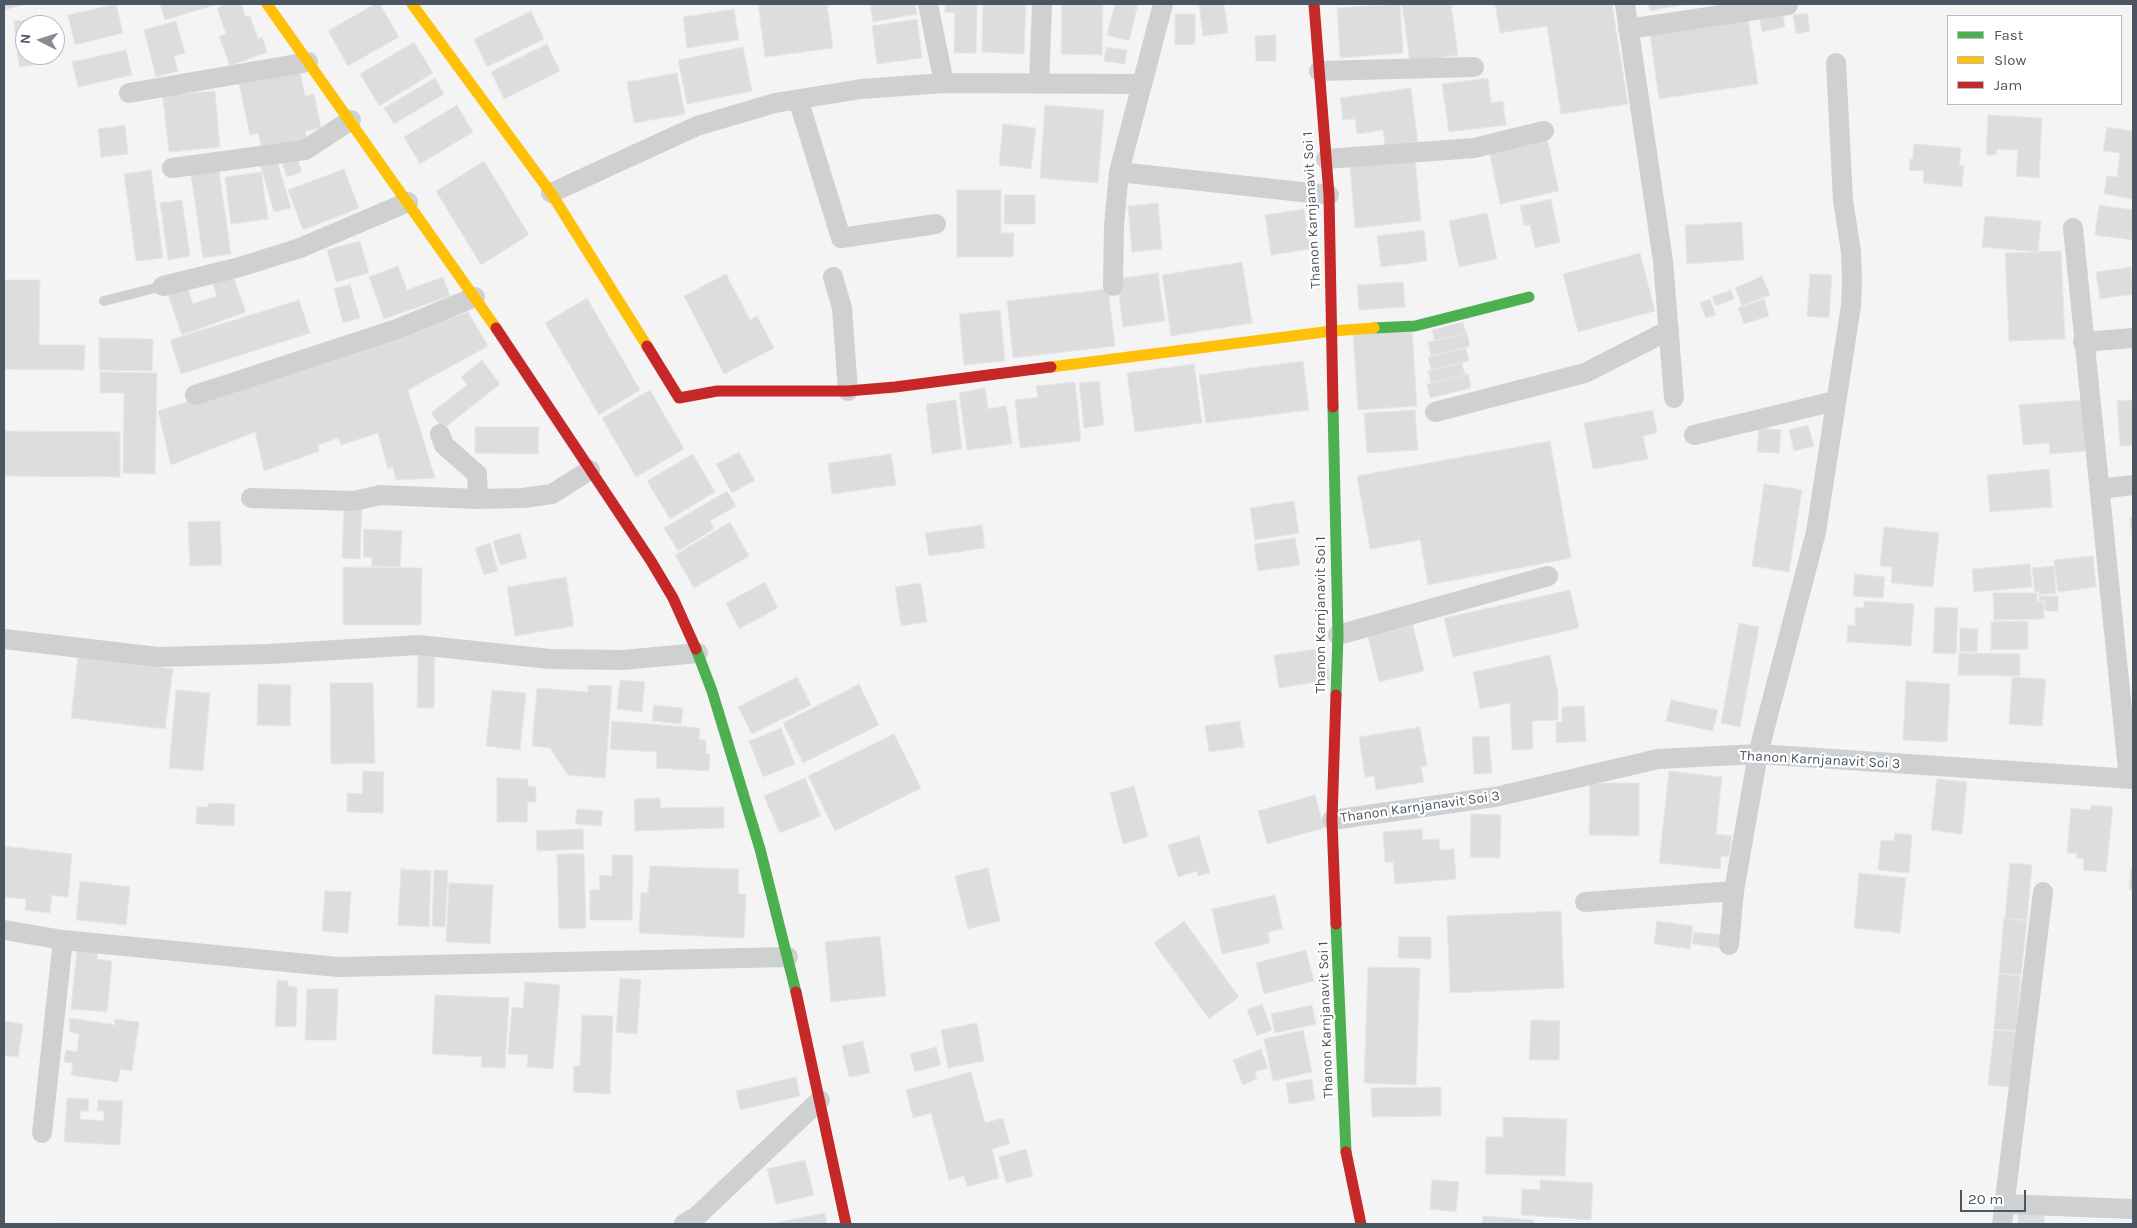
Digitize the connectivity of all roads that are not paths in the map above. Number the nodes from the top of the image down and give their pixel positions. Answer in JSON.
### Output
{"nodes":[{"id":1,"x":268,"y":4,"type":"edge"},
{"id":2,"x":412,"y":4,"type":"edge"},
{"id":3,"x":928,"y":4,"type":"edge"},
{"id":4,"x":1042,"y":4,"type":"edge"},
{"id":5,"x":1163,"y":4,"type":"edge"},
{"id":6,"x":1314,"y":4,"type":"edge"},
{"id":7,"x":1624,"y":4,"type":"edge"},
{"id":8,"x":1788,"y":5,"type":"dead end"},
{"id":9,"x":1628,"y":29,"type":"junction"},
{"id":10,"x":308,"y":62,"type":"junction"},
{"id":11,"x":1836,"y":63,"type":"dead end"},
{"id":12,"x":1474,"y":67,"type":"dead end"},
{"id":13,"x":1319,"y":72,"type":"junction"},
{"id":14,"x":944,"y":83,"type":"junction"},
{"id":15,"x":1039,"y":84,"type":"junction"},
{"id":16,"x":1141,"y":84,"type":"junction"},
{"id":17,"x":130,"y":93,"type":"dead end"},
{"id":18,"x":798,"y":99,"type":"junction"},
{"id":19,"x":351,"y":120,"type":"junction"},
{"id":20,"x":1544,"y":131,"type":"dead end"},
{"id":21,"x":1326,"y":159,"type":"junction"},
{"id":22,"x":172,"y":168,"type":"dead end"},
{"id":23,"x":1119,"y":172,"type":"junction"},
{"id":24,"x":551,"y":193,"type":"junction"},
{"id":25,"x":1329,"y":195,"type":"junction"},
{"id":26,"x":408,"y":202,"type":"junction"},
{"id":27,"x":936,"y":224,"type":"dead end"},
{"id":28,"x":2073,"y":228,"type":"dead end"},
{"id":29,"x":833,"y":277,"type":"dead end"},
{"id":30,"x":163,"y":286,"type":"joint"},
{"id":31,"x":1113,"y":286,"type":"dead end"},
{"id":32,"x":475,"y":297,"type":"junction"},
{"id":33,"x":1529,"y":297,"type":"dead end"},
{"id":34,"x":104,"y":301,"type":"dead end"},
{"id":35,"x":1669,"y":330,"type":"junction"},
{"id":36,"x":1332,"y":331,"type":"junction"},
{"id":37,"x":2133,"y":338,"type":"edge"},
{"id":38,"x":2083,"y":342,"type":"junction"},
{"id":39,"x":848,"y":391,"type":"junction"},
{"id":40,"x":195,"y":395,"type":"dead end"},
{"id":41,"x":1674,"y":398,"type":"dead end"},
{"id":42,"x":1836,"y":401,"type":"junction"},
{"id":43,"x":1435,"y":412,"type":"dead end"},
{"id":44,"x":440,"y":434,"type":"dead end"},
{"id":45,"x":1694,"y":436,"type":"dead end"},
{"id":46,"x":590,"y":470,"type":"junction"},
{"id":47,"x":2133,"y":485,"type":"edge"},
{"id":48,"x":2100,"y":489,"type":"junction"},
{"id":49,"x":251,"y":498,"type":"dead end"},
{"id":50,"x":478,"y":499,"type":"junction"},
{"id":51,"x":1548,"y":576,"type":"dead end"},
{"id":52,"x":1338,"y":635,"type":"junction"},
{"id":53,"x":2124,"y":637,"type":"edge"},
{"id":54,"x":4,"y":639,"type":"edge"},
{"id":55,"x":698,"y":653,"type":"junction"},
{"id":56,"x":1758,"y":754,"type":"junction"},
{"id":57,"x":2131,"y":779,"type":"edge"},
{"id":58,"x":1332,"y":820,"type":"junction"},
{"id":59,"x":1734,"y":891,"type":"junction"},
{"id":60,"x":2043,"y":892,"type":"dead end"},
{"id":61,"x":1585,"y":902,"type":"dead end"},
{"id":62,"x":4,"y":930,"type":"edge"},
{"id":63,"x":63,"y":940,"type":"junction"},
{"id":64,"x":1730,"y":945,"type":"dead end"},
{"id":65,"x":788,"y":957,"type":"junction"},
{"id":66,"x":820,"y":1100,"type":"junction"},
{"id":67,"x":42,"y":1133,"type":"dead end"},
{"id":68,"x":2004,"y":1204,"type":"junction"},
{"id":69,"x":2133,"y":1209,"type":"edge"},
{"id":70,"x":684,"y":1224,"type":"edge"},
{"id":71,"x":846,"y":1224,"type":"edge"},
{"id":72,"x":1360,"y":1224,"type":"edge"},
{"id":73,"x":2002,"y":1224,"type":"edge"}],
"edges":[{"from":1,"to":10,"type":"street"},
{"from":2,"to":24,"type":"street"},
{"from":3,"to":14,"type":"street"},
{"from":4,"to":15,"type":"street"},
{"from":5,"to":16,"type":"street"},
{"from":6,"to":13,"type":"street","name":"Thanon Karnjanavit Soi 1"},
{"from":7,"to":9,"type":"street"},
{"from":8,"to":9,"type":"street"},
{"from":9,"to":35,"type":"street"},
{"from":10,"to":17,"type":"street"},
{"from":10,"to":19,"type":"street"},
{"from":11,"to":42,"type":"street"},
{"from":12,"to":13,"type":"street"},
{"from":13,"to":21,"type":"street","name":"Thanon Karnjanavit Soi 1"},
{"from":14,"to":15,"type":"street"},
{"from":14,"to":18,"type":"street"},
{"from":15,"to":16,"type":"street"},
{"from":16,"to":23,"type":"street"},
{"from":18,"to":24,"type":"street"},
{"from":18,"to":27,"type":"street"},
{"from":19,"to":22,"type":"street"},
{"from":19,"to":26,"type":"street"},
{"from":20,"to":21,"type":"street"},
{"from":21,"to":25,"type":"street","name":"Thanon Karnjanavit Soi 1"},
{"from":23,"to":25,"type":"street"},
{"from":23,"to":31,"type":"street"},
{"from":24,"to":39,"type":"street"},
{"from":25,"to":36,"type":"street","name":"Thanon Karnjanavit Soi 1"},
{"from":26,"to":30,"type":"street"},
{"from":26,"to":32,"type":"street"},
{"from":28,"to":38,"type":"street"},
{"from":29,"to":39,"type":"street"},
{"from":30,"to":34,"type":"lane"},
{"from":32,"to":40,"type":"street"},
{"from":32,"to":46,"type":"street"},
{"from":33,"to":36,"type":"street"},
{"from":35,"to":41,"type":"street"},
{"from":35,"to":43,"type":"street"},
{"from":36,"to":39,"type":"street"},
{"from":36,"to":52,"type":"street","name":"Thanon Karnjanavit Soi 1"},
{"from":37,"to":38,"type":"street"},
{"from":38,"to":48,"type":"street"},
{"from":42,"to":45,"type":"street"},
{"from":42,"to":56,"type":"street"},
{"from":44,"to":50,"type":"street"},
{"from":46,"to":50,"type":"street"},
{"from":46,"to":55,"type":"street"},
{"from":47,"to":48,"type":"street"},
{"from":48,"to":53,"type":"street"},
{"from":49,"to":50,"type":"street"},
{"from":51,"to":52,"type":"street"},
{"from":52,"to":58,"type":"street","name":"Thanon Karnjanavit Soi 1"},
{"from":53,"to":57,"type":"street"},
{"from":54,"to":55,"type":"street"},
{"from":55,"to":65,"type":"street"},
{"from":56,"to":57,"type":"street","name":"Thanon Karnjanavit Soi 3"},
{"from":56,"to":58,"type":"street","name":"Thanon Karnjanavit Soi 3"},
{"from":56,"to":59,"type":"street"},
{"from":58,"to":72,"type":"street","name":"Thanon Karnjanavit Soi 1"},
{"from":59,"to":61,"type":"street"},
{"from":59,"to":64,"type":"street"},
{"from":60,"to":68,"type":"street"},
{"from":62,"to":63,"type":"street"},
{"from":63,"to":65,"type":"street"},
{"from":63,"to":67,"type":"street"},
{"from":65,"to":66,"type":"street"},
{"from":66,"to":70,"type":"street"},
{"from":66,"to":71,"type":"street"},
{"from":68,"to":69,"type":"street"},
{"from":68,"to":73,"type":"street"}]}
